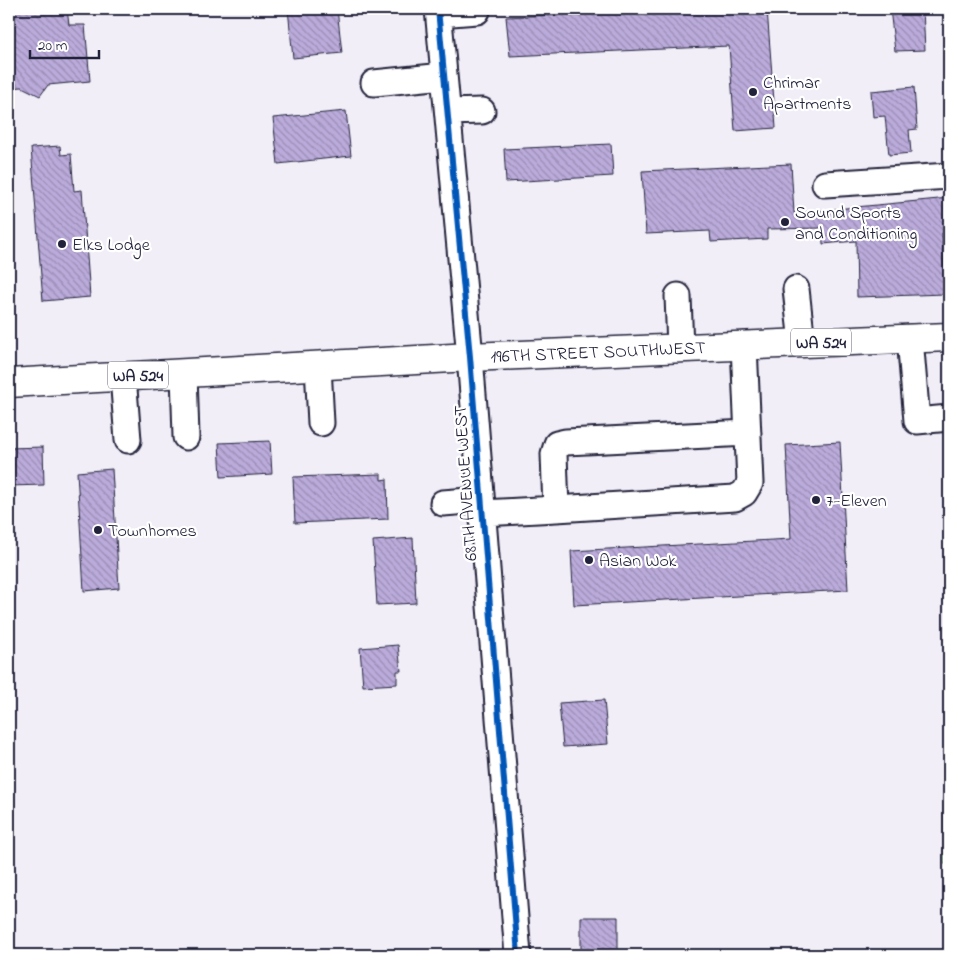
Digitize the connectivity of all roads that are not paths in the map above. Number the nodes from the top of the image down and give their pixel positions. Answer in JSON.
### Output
{"nodes":[{"id":1,"x":438,"y":11,"type":"edge"},
{"id":2,"x":478,"y":11,"type":"dead end"},
{"id":3,"x":444,"y":76,"type":"junction"},
{"id":4,"x":374,"y":83,"type":"dead end"},
{"id":5,"x":482,"y":111,"type":"dead end"},
{"id":6,"x":448,"y":112,"type":"junction"},
{"id":7,"x":949,"y":176,"type":"edge"},
{"id":8,"x":825,"y":184,"type":"dead end"},
{"id":9,"x":796,"y":289,"type":"dead end"},
{"id":10,"x":678,"y":296,"type":"dead end"},
{"id":11,"x":949,"y":337,"type":"edge"},
{"id":12,"x":910,"y":338,"type":"junction"},
{"id":13,"x":802,"y":343,"type":"junction"},
{"id":14,"x":744,"y":345,"type":"junction"},
{"id":15,"x":680,"y":348,"type":"junction"},
{"id":16,"x":470,"y":357,"type":"junction"},
{"id":17,"x":318,"y":366,"type":"junction"},
{"id":18,"x":184,"y":373,"type":"junction"},
{"id":19,"x":123,"y":376,"type":"junction"},
{"id":20,"x":9,"y":383,"type":"edge"},
{"id":21,"x":949,"y":418,"type":"edge"},
{"id":22,"x":321,"y":423,"type":"dead end"},
{"id":23,"x":748,"y":433,"type":"junction"},
{"id":24,"x":186,"y":437,"type":"dead end"},
{"id":25,"x":128,"y":440,"type":"dead end"},
{"id":26,"x":442,"y":503,"type":"dead end"},
{"id":27,"x":482,"y":507,"type":"junction"},
{"id":28,"x":556,"y":508,"type":"junction"},
{"id":29,"x":518,"y":955,"type":"edge"}],
"edges":[{"from":1,"to":2,"type":"street"},
{"from":1,"to":3,"type":"street","name":"68TH AVENUE WEST"},
{"from":3,"to":4,"type":"street"},
{"from":3,"to":6,"type":"street","name":"68TH AVENUE WEST"},
{"from":5,"to":6,"type":"street"},
{"from":6,"to":16,"type":"street","name":"68TH AVENUE WEST"},
{"from":7,"to":8,"type":"street"},
{"from":9,"to":13,"type":"street"},
{"from":10,"to":15,"type":"street"},
{"from":11,"to":12,"type":"main road","name":"196TH STREET SOUTHWEST","number":"WA 524"},
{"from":12,"to":13,"type":"main road","name":"196TH STREET SOUTHWEST","number":"WA 524"},
{"from":12,"to":21,"type":"street"},
{"from":13,"to":14,"type":"main road","name":"196TH STREET SOUTHWEST","number":"WA 524"},
{"from":14,"to":15,"type":"main road","name":"196TH STREET SOUTHWEST","number":"WA 524"},
{"from":14,"to":23,"type":"street"},
{"from":15,"to":16,"type":"main road","name":"196TH STREET SOUTHWEST","number":"WA 524"},
{"from":16,"to":17,"type":"main road","name":"196TH STREET SOUTHWEST","number":"WA 524"},
{"from":16,"to":27,"type":"street","name":"68TH AVENUE WEST"},
{"from":17,"to":18,"type":"main road","name":"196TH STREET SOUTHWEST","number":"WA 524"},
{"from":17,"to":22,"type":"street"},
{"from":18,"to":19,"type":"main road","name":"196TH STREET SOUTHWEST","number":"WA 524"},
{"from":18,"to":24,"type":"street"},
{"from":19,"to":20,"type":"main road","name":"196TH STREET SOUTHWEST","number":"WA 524"},
{"from":19,"to":25,"type":"street"},
{"from":23,"to":28,"type":"street"},
{"from":23,"to":28,"type":"street"},
{"from":26,"to":27,"type":"street"},
{"from":27,"to":28,"type":"street"},
{"from":27,"to":29,"type":"street","name":"68TH AVENUE WEST"}]}
